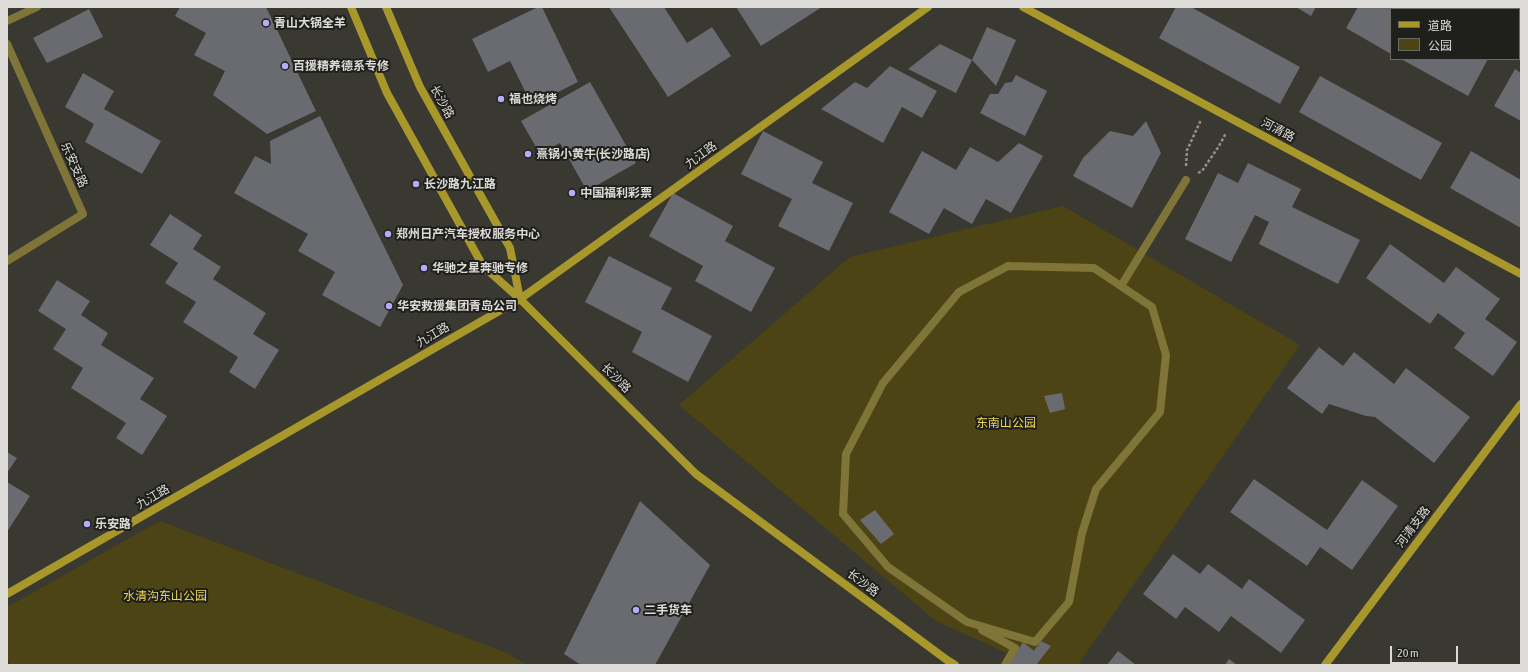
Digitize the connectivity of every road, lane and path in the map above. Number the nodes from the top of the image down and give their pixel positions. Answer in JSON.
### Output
{"nodes":[{"id":1,"x":37,"y":7,"type":"edge"},
{"id":2,"x":351,"y":7,"type":"edge"},
{"id":3,"x":386,"y":7,"type":"edge"},
{"id":4,"x":928,"y":7,"type":"edge"},
{"id":5,"x":1024,"y":7,"type":"edge"},
{"id":6,"x":7,"y":21,"type":"edge"},
{"id":7,"x":7,"y":44,"type":"edge"},
{"id":8,"x":1208,"y":106,"type":"junction"},
{"id":9,"x":1233,"y":120,"type":"junction"},
{"id":10,"x":1186,"y":180,"type":"junction"},
{"id":11,"x":7,"y":261,"type":"edge"},
{"id":12,"x":1521,"y":274,"type":"edge"},
{"id":13,"x":1122,"y":286,"type":"junction"},
{"id":14,"x":520,"y":299,"type":"junction"},
{"id":15,"x":1521,"y":404,"type":"edge"},
{"id":16,"x":7,"y":594,"type":"edge"},
{"id":17,"x":967,"y":622,"type":"junction"},
{"id":18,"x":955,"y":665,"type":"edge"},
{"id":19,"x":1005,"y":665,"type":"edge"},
{"id":20,"x":1325,"y":665,"type":"edge"}],
"edges":[{"from":1,"to":6,"type":"street"},
{"from":2,"to":14,"type":"street"},
{"from":3,"to":14,"type":"street","name":"长沙路"},
{"from":4,"to":14,"type":"street","name":"九江路"},
{"from":5,"to":8,"type":"street","name":"河清路"},
{"from":7,"to":11,"type":"street","name":"乐安支路"},
{"from":8,"to":9,"type":"street","name":"河清路"},
{"from":8,"to":10,"type":"path"},
{"from":9,"to":10,"type":"path"},
{"from":9,"to":12,"type":"street","name":"河清路"},
{"from":10,"to":13,"type":"street"},
{"from":13,"to":17,"type":"street"},
{"from":13,"to":17,"type":"street"},
{"from":14,"to":16,"type":"street","name":"九江路"},
{"from":14,"to":18,"type":"street","name":"长沙路"},
{"from":15,"to":20,"type":"street","name":"河清支路"},
{"from":17,"to":19,"type":"street"}]}
